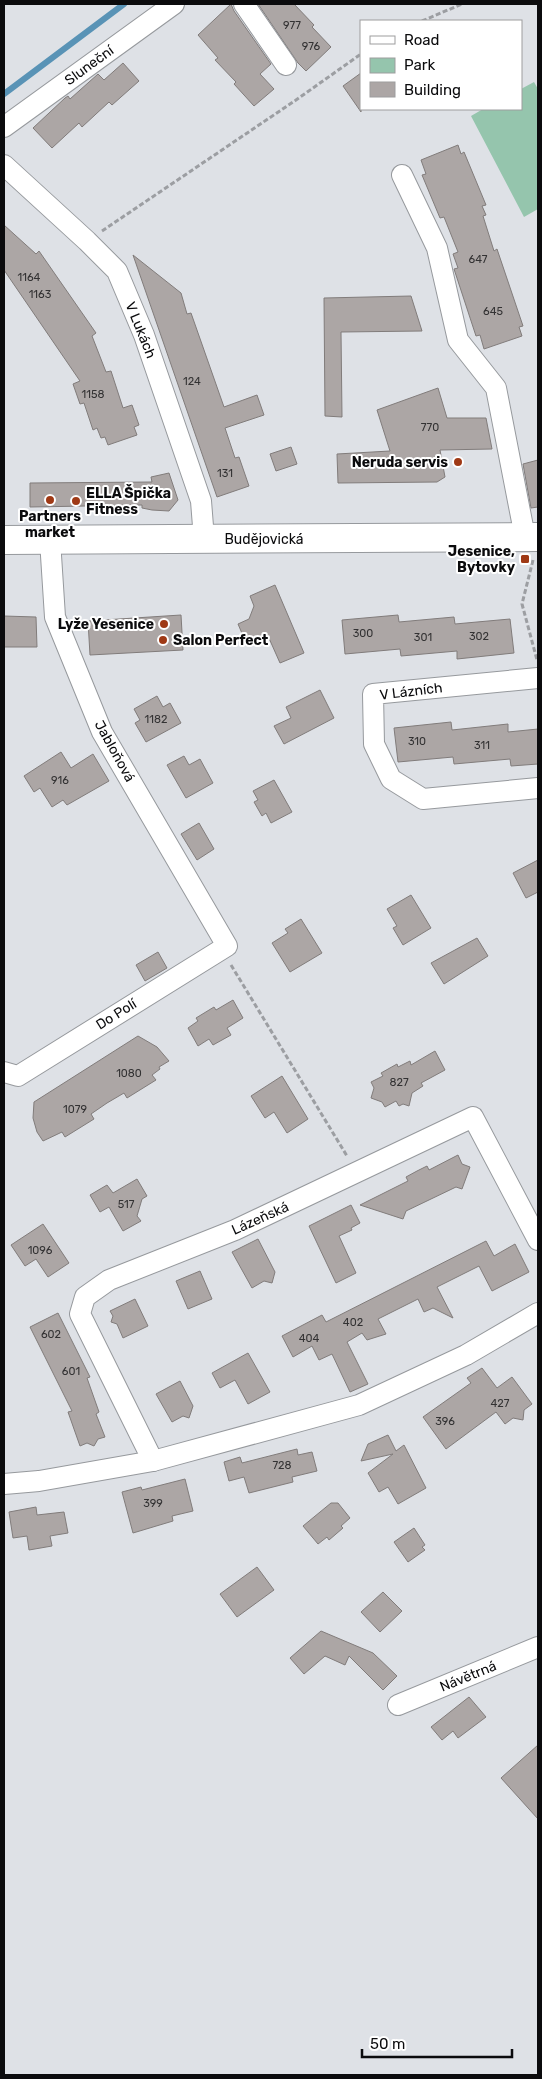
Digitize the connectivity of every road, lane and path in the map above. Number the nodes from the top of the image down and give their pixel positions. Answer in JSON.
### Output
{"nodes":[{"id":1,"x":174,"y":4,"type":"edge"},
{"id":2,"x":244,"y":4,"type":"edge"},
{"id":3,"x":462,"y":4,"type":"edge"},
{"id":4,"x":424,"y":20,"type":"edge"},
{"id":5,"x":360,"y":55,"type":"edge"},
{"id":6,"x":286,"y":65,"type":"dead end"},
{"id":7,"x":4,"y":127,"type":"edge"},
{"id":8,"x":4,"y":165,"type":"edge"},
{"id":9,"x":402,"y":175,"type":"dead end"},
{"id":10,"x":87,"y":241,"type":"junction"},
{"id":11,"x":533,"y":537,"type":"edge"},
{"id":12,"x":204,"y":539,"type":"junction"},
{"id":13,"x":4,"y":540,"type":"edge"},
{"id":14,"x":50,"y":540,"type":"junction"},
{"id":15,"x":538,"y":663,"type":"edge"},
{"id":16,"x":538,"y":678,"type":"edge"},
{"id":17,"x":538,"y":788,"type":"edge"},
{"id":18,"x":224,"y":948,"type":"junction"},
{"id":19,"x":4,"y":1072,"type":"edge"},
{"id":20,"x":357,"y":1174,"type":"junction"},
{"id":21,"x":538,"y":1240,"type":"edge"},
{"id":22,"x":538,"y":1313,"type":"edge"},
{"id":23,"x":153,"y":1460,"type":"junction"},
{"id":24,"x":4,"y":1484,"type":"edge"},
{"id":25,"x":538,"y":1647,"type":"edge"},
{"id":26,"x":398,"y":1705,"type":"dead end"}],
"edges":[{"from":1,"to":7,"type":"street","name":"Sluneční"},
{"from":2,"to":6,"type":"street"},
{"from":3,"to":4,"type":"path"},
{"from":5,"to":10,"type":"path"},
{"from":8,"to":10,"type":"street","name":"V Lukách"},
{"from":9,"to":11,"type":"street"},
{"from":10,"to":12,"type":"street","name":"V Lukách"},
{"from":11,"to":12,"type":"main road","name":"Budějovická"},
{"from":11,"to":15,"type":"path"},
{"from":12,"to":14,"type":"main road","name":"Budějovická"},
{"from":13,"to":14,"type":"main road","name":"Budějovická"},
{"from":14,"to":18,"type":"street","name":"Jabloňová"},
{"from":16,"to":17,"type":"street","name":"V Lázních"},
{"from":18,"to":19,"type":"street","name":"Do Polí"},
{"from":18,"to":20,"type":"path"},
{"from":20,"to":21,"type":"street","name":"Lázeňská"},
{"from":20,"to":23,"type":"street","name":"Lázeňská"},
{"from":22,"to":23,"type":"street"},
{"from":23,"to":24,"type":"street"},
{"from":25,"to":26,"type":"street","name":"Návětrná"}]}
